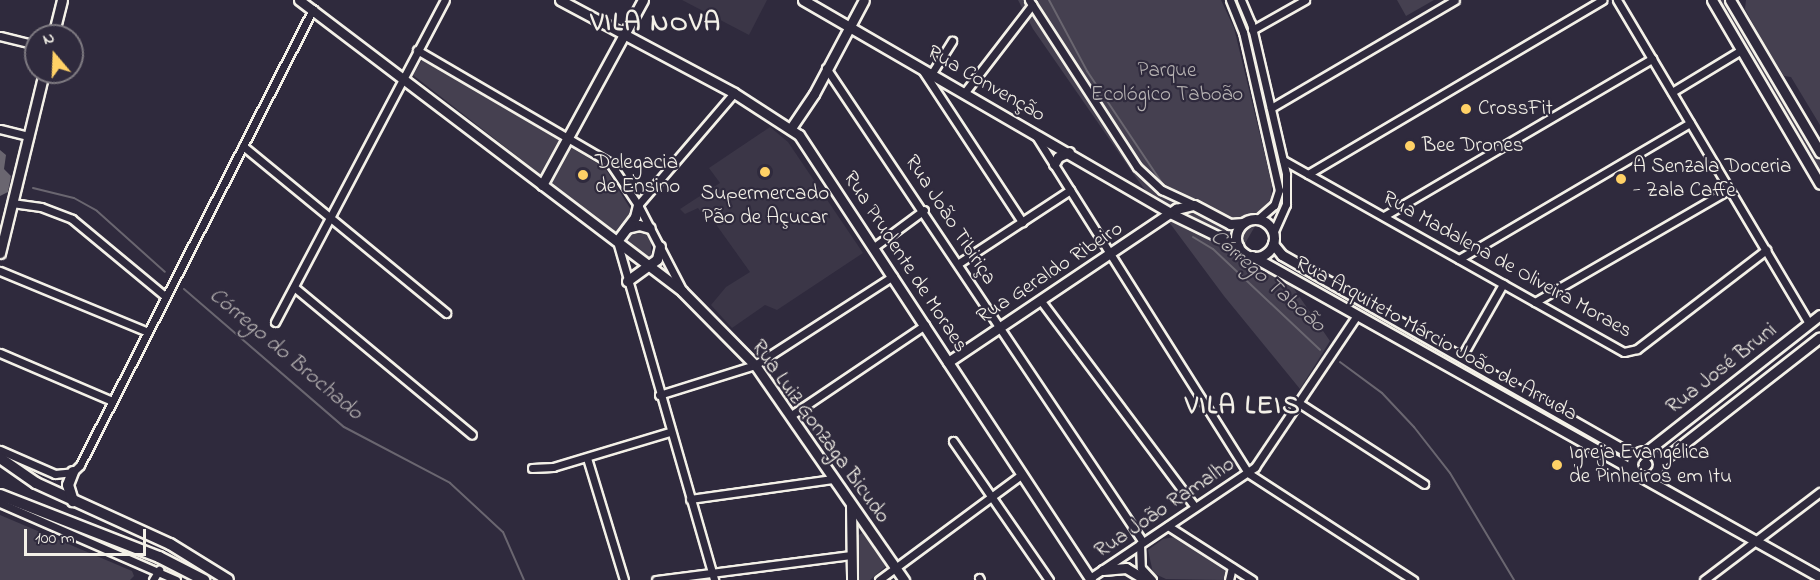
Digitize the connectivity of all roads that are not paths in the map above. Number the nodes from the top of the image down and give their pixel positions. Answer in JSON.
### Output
{"nodes":[{"id":1,"x":62,"y":0,"type":"edge"},
{"id":2,"x":299,"y":0,"type":"edge"},
{"id":3,"x":445,"y":0,"type":"edge"},
{"id":4,"x":560,"y":0,"type":"edge"},
{"id":5,"x":643,"y":0,"type":"edge"},
{"id":6,"x":803,"y":0,"type":"edge"},
{"id":7,"x":864,"y":0,"type":"edge"},
{"id":8,"x":1230,"y":0,"type":"edge"},
{"id":9,"x":1241,"y":0,"type":"edge"},
{"id":10,"x":1305,"y":0,"type":"edge"},
{"id":11,"x":1455,"y":0,"type":"edge"},
{"id":12,"x":1602,"y":0,"type":"edge"},
{"id":13,"x":1617,"y":0,"type":"edge"},
{"id":14,"x":1712,"y":0,"type":"edge"},
{"id":15,"x":1730,"y":0,"type":"edge"},
{"id":16,"x":1030,"y":2,"type":"edge"},
{"id":17,"x":313,"y":9,"type":"junction"},
{"id":18,"x":56,"y":24,"type":"edge"},
{"id":19,"x":849,"y":25,"type":"junction"},
{"id":20,"x":1252,"y":30,"type":"junction"},
{"id":21,"x":624,"y":35,"type":"junction"},
{"id":22,"x":0,"y":36,"type":"edge"},
{"id":23,"x":952,"y":41,"type":"dead end"},
{"id":24,"x":24,"y":42,"type":"edge"},
{"id":25,"x":417,"y":50,"type":"junction"},
{"id":26,"x":1741,"y":50,"type":"junction"},
{"id":27,"x":1652,"y":59,"type":"junction"},
{"id":28,"x":920,"y":67,"type":"junction"},
{"id":29,"x":826,"y":68,"type":"junction"},
{"id":30,"x":932,"y":73,"type":"junction"},
{"id":31,"x":403,"y":77,"type":"junction"},
{"id":32,"x":41,"y":84,"type":"edge"},
{"id":33,"x":964,"y":92,"type":"junction"},
{"id":34,"x":1672,"y":92,"type":"junction"},
{"id":35,"x":734,"y":93,"type":"junction"},
{"id":36,"x":1270,"y":108,"type":"junction"},
{"id":37,"x":1690,"y":123,"type":"junction"},
{"id":38,"x":0,"y":129,"type":"edge"},
{"id":39,"x":791,"y":129,"type":"junction"},
{"id":40,"x":1033,"y":131,"type":"junction"},
{"id":41,"x":29,"y":136,"type":"junction"},
{"id":42,"x":569,"y":136,"type":"junction"},
{"id":43,"x":243,"y":146,"type":"junction"},
{"id":44,"x":1069,"y":152,"type":"junction"},
{"id":45,"x":1820,"y":152,"type":"edge"},
{"id":46,"x":1283,"y":160,"type":"junction"},
{"id":47,"x":1054,"y":164,"type":"junction"},
{"id":48,"x":1308,"y":174,"type":"junction"},
{"id":49,"x":1820,"y":184,"type":"edge"},
{"id":50,"x":542,"y":185,"type":"junction"},
{"id":51,"x":1730,"y":189,"type":"junction"},
{"id":52,"x":1071,"y":190,"type":"junction"},
{"id":53,"x":12,"y":204,"type":"junction"},
{"id":54,"x":638,"y":205,"type":"junction"},
{"id":55,"x":1194,"y":206,"type":"junction"},
{"id":56,"x":924,"y":210,"type":"junction"},
{"id":57,"x":1167,"y":216,"type":"junction"},
{"id":58,"x":1384,"y":216,"type":"junction"},
{"id":59,"x":329,"y":218,"type":"junction"},
{"id":60,"x":1258,"y":219,"type":"junction"},
{"id":61,"x":1022,"y":222,"type":"junction"},
{"id":62,"x":1243,"y":223,"type":"junction"},
{"id":63,"x":627,"y":228,"type":"junction"},
{"id":64,"x":650,"y":228,"type":"junction"},
{"id":65,"x":1273,"y":233,"type":"junction"},
{"id":66,"x":617,"y":241,"type":"junction"},
{"id":67,"x":1273,"y":244,"type":"junction"},
{"id":68,"x":660,"y":246,"type":"junction"},
{"id":69,"x":1238,"y":246,"type":"junction"},
{"id":70,"x":874,"y":247,"type":"junction"},
{"id":71,"x":1766,"y":250,"type":"junction"},
{"id":72,"x":0,"y":253,"type":"edge"},
{"id":73,"x":1112,"y":254,"type":"junction"},
{"id":74,"x":1252,"y":256,"type":"junction"},
{"id":75,"x":1459,"y":259,"type":"junction"},
{"id":76,"x":959,"y":263,"type":"junction"},
{"id":77,"x":648,"y":266,"type":"junction"},
{"id":78,"x":0,"y":271,"type":"edge"},
{"id":79,"x":893,"y":276,"type":"junction"},
{"id":80,"x":627,"y":280,"type":"junction"},
{"id":81,"x":1503,"y":284,"type":"junction"},
{"id":82,"x":294,"y":287,"type":"junction"},
{"id":83,"x":682,"y":291,"type":"junction"},
{"id":84,"x":166,"y":297,"type":"junction"},
{"id":85,"x":1041,"y":301,"type":"junction"},
{"id":86,"x":1535,"y":302,"type":"junction"},
{"id":87,"x":446,"y":313,"type":"dead end"},
{"id":88,"x":1357,"y":315,"type":"junction"},
{"id":89,"x":1820,"y":315,"type":"edge"},
{"id":90,"x":276,"y":322,"type":"dead end"},
{"id":91,"x":1809,"y":323,"type":"junction"},
{"id":92,"x":925,"y":326,"type":"junction"},
{"id":93,"x":1001,"y":327,"type":"junction"},
{"id":94,"x":148,"y":332,"type":"junction"},
{"id":95,"x":1820,"y":337,"type":"edge"},
{"id":96,"x":0,"y":353,"type":"edge"},
{"id":97,"x":1462,"y":357,"type":"junction"},
{"id":98,"x":948,"y":362,"type":"junction"},
{"id":99,"x":755,"y":365,"type":"junction"},
{"id":100,"x":659,"y":395,"type":"junction"},
{"id":101,"x":112,"y":401,"type":"junction"},
{"id":102,"x":1299,"y":403,"type":"junction"},
{"id":103,"x":790,"y":416,"type":"junction"},
{"id":104,"x":670,"y":432,"type":"junction"},
{"id":105,"x":472,"y":435,"type":"dead end"},
{"id":106,"x":953,"y":441,"type":"dead end"},
{"id":107,"x":0,"y":450,"type":"edge"},
{"id":108,"x":1647,"y":451,"type":"junction"},
{"id":109,"x":1635,"y":456,"type":"junction"},
{"id":110,"x":0,"y":458,"type":"edge"},
{"id":111,"x":587,"y":458,"type":"junction"},
{"id":112,"x":1658,"y":465,"type":"junction"},
{"id":113,"x":532,"y":468,"type":"dead end"},
{"id":114,"x":73,"y":472,"type":"junction"},
{"id":115,"x":1248,"y":473,"type":"junction"},
{"id":116,"x":1637,"y":473,"type":"junction"},
{"id":117,"x":1022,"y":474,"type":"junction"},
{"id":118,"x":833,"y":479,"type":"junction"},
{"id":119,"x":1424,"y":484,"type":"dead end"},
{"id":120,"x":1666,"y":491,"type":"junction"},
{"id":121,"x":1820,"y":492,"type":"edge"},
{"id":122,"x":0,"y":495,"type":"edge"},
{"id":123,"x":992,"y":497,"type":"junction"},
{"id":124,"x":690,"y":499,"type":"junction"},
{"id":125,"x":73,"y":501,"type":"junction"},
{"id":126,"x":0,"y":503,"type":"edge"},
{"id":127,"x":851,"y":505,"type":"junction"},
{"id":128,"x":1195,"y":507,"type":"junction"},
{"id":129,"x":1168,"y":526,"type":"junction"},
{"id":130,"x":1756,"y":541,"type":"junction"},
{"id":131,"x":1142,"y":543,"type":"junction"},
{"id":132,"x":851,"y":555,"type":"junction"},
{"id":133,"x":1232,"y":567,"type":"junction"},
{"id":134,"x":896,"y":568,"type":"junction"},
{"id":135,"x":159,"y":570,"type":"junction"},
{"id":136,"x":1102,"y":570,"type":"junction"},
{"id":137,"x":713,"y":576,"type":"edge"},
{"id":138,"x":1820,"y":577,"type":"edge"},
{"id":139,"x":153,"y":580,"type":"edge"},
{"id":140,"x":176,"y":580,"type":"edge"},
{"id":141,"x":204,"y":580,"type":"edge"},
{"id":142,"x":228,"y":580,"type":"edge"},
{"id":143,"x":624,"y":580,"type":"edge"},
{"id":144,"x":656,"y":580,"type":"edge"},
{"id":145,"x":852,"y":580,"type":"edge"},
{"id":146,"x":879,"y":580,"type":"edge"},
{"id":147,"x":904,"y":580,"type":"edge"},
{"id":148,"x":1049,"y":580,"type":"edge"},
{"id":149,"x":1090,"y":580,"type":"edge"},
{"id":150,"x":1146,"y":580,"type":"edge"},
{"id":151,"x":1152,"y":580,"type":"edge"},
{"id":152,"x":1229,"y":580,"type":"edge"},
{"id":153,"x":1252,"y":580,"type":"edge"},
{"id":154,"x":1413,"y":580,"type":"edge"},
{"id":155,"x":1704,"y":580,"type":"edge"}],
"edges":[{"from":1,"to":18,"type":"street"},
{"from":2,"to":17,"type":"street","name":"Rua Luiz Gonzaga Bicudo"},
{"from":3,"to":25,"type":"street"},
{"from":4,"to":21,"type":"street","name":"Rua Prudente de Moraes"},
{"from":5,"to":21,"type":"street"},
{"from":6,"to":19,"type":"street","name":"Rua Convenção"},
{"from":7,"to":19,"type":"street"},
{"from":8,"to":60,"type":"street"},
{"from":9,"to":20,"type":"street"},
{"from":10,"to":20,"type":"street"},
{"from":11,"to":36,"type":"street"},
{"from":12,"to":48,"type":"street"},
{"from":13,"to":27,"type":"street"},
{"from":14,"to":26,"type":"street"},
{"from":15,"to":45,"type":"street"},
{"from":16,"to":33,"type":"street"},
{"from":16,"to":55,"type":"street"},
{"from":17,"to":31,"type":"street","name":"Rua Luiz Gonzaga Bicudo"},
{"from":17,"to":43,"type":"street"},
{"from":19,"to":28,"type":"street","name":"Rua Convenção"},
{"from":19,"to":29,"type":"street"},
{"from":20,"to":36,"type":"street"},
{"from":21,"to":35,"type":"street","name":"Rua Prudente de Moraes"},
{"from":21,"to":42,"type":"street"},
{"from":22,"to":24,"type":"street"},
{"from":23,"to":30,"type":"street"},
{"from":25,"to":31,"type":"street"},
{"from":25,"to":42,"type":"street"},
{"from":26,"to":34,"type":"street"},
{"from":26,"to":49,"type":"street"},
{"from":27,"to":34,"type":"street"},
{"from":27,"to":58,"type":"street"},
{"from":28,"to":30,"type":"street","name":"Rua Convenção"},
{"from":28,"to":61,"type":"street"},
{"from":29,"to":39,"type":"street"},
{"from":29,"to":56,"type":"street","name":"Rua João Tibiriça"},
{"from":30,"to":33,"type":"street","name":"Rua Convenção"},
{"from":31,"to":50,"type":"street","name":"Rua Luiz Gonzaga Bicudo"},
{"from":31,"to":59,"type":"street"},
{"from":32,"to":41,"type":"street"},
{"from":33,"to":40,"type":"street","name":"Rua Convenção"},
{"from":34,"to":37,"type":"street"},
{"from":35,"to":39,"type":"street","name":"Rua Prudente de Moraes"},
{"from":35,"to":54,"type":"street"},
{"from":36,"to":46,"type":"street"},
{"from":37,"to":51,"type":"street"},
{"from":37,"to":75,"type":"street"},
{"from":38,"to":41,"type":"street"},
{"from":39,"to":70,"type":"street","name":"Rua Prudente de Moraes"},
{"from":40,"to":44,"type":"street","name":"Rua Convenção"},
{"from":40,"to":47,"type":"street"},
{"from":41,"to":53,"type":"street"},
{"from":42,"to":50,"type":"street"},
{"from":42,"to":54,"type":"street"},
{"from":43,"to":59,"type":"street"},
{"from":43,"to":84,"type":"street"},
{"from":44,"to":47,"type":"street"},
{"from":44,"to":57,"type":"street","name":"Rua Convenção"},
{"from":46,"to":48,"type":"street","name":"Rua Madalena de Oliveira Moraes"},
{"from":46,"to":65,"type":"street"},
{"from":47,"to":52,"type":"street"},
{"from":48,"to":58,"type":"street","name":"Rua Madalena de Oliveira Moraes"},
{"from":50,"to":66,"type":"street","name":"Rua Luiz Gonzaga Bicudo"},
{"from":51,"to":71,"type":"street"},
{"from":51,"to":86,"type":"street"},
{"from":52,"to":61,"type":"street"},
{"from":52,"to":73,"type":"street"},
{"from":53,"to":72,"type":"street"},
{"from":53,"to":84,"type":"street"},
{"from":54,"to":63,"type":"street"},
{"from":54,"to":64,"type":"street"},
{"from":55,"to":57,"type":"street"},
{"from":55,"to":62,"type":"street"},
{"from":56,"to":70,"type":"street"},
{"from":56,"to":76,"type":"street","name":"Rua João Tibiriça"},
{"from":57,"to":69,"type":"street"},
{"from":57,"to":73,"type":"street","name":"Rua Geraldo Ribeiro"},
{"from":58,"to":75,"type":"street","name":"Rua Madalena de Oliveira Moraes"},
{"from":59,"to":82,"type":"street"},
{"from":59,"to":87,"type":"street"},
{"from":60,"to":62,"type":"street"},
{"from":60,"to":65,"type":"street"},
{"from":61,"to":76,"type":"street"},
{"from":62,"to":69,"type":"street"},
{"from":63,"to":64,"type":"street"},
{"from":63,"to":66,"type":"street"},
{"from":64,"to":68,"type":"street"},
{"from":65,"to":67,"type":"street"},
{"from":66,"to":77,"type":"street","name":"Rua Luiz Gonzaga Bicudo"},
{"from":66,"to":80,"type":"street"},
{"from":67,"to":74,"type":"street"},
{"from":67,"to":97,"type":"street","name":"Rua Arquiteto Márcio João de Arruda"},
{"from":68,"to":77,"type":"street"},
{"from":68,"to":83,"type":"street"},
{"from":69,"to":74,"type":"street"},
{"from":70,"to":79,"type":"street","name":"Rua Prudente de Moraes"},
{"from":71,"to":86,"type":"street","name":"Rua Madalena de Oliveira Moraes"},
{"from":71,"to":91,"type":"street"},
{"from":73,"to":85,"type":"street","name":"Rua Geraldo Ribeiro"},
{"from":73,"to":115,"type":"street"},
{"from":74,"to":88,"type":"street","name":"Rua Arquiteto Márcio João de Arruda"},
{"from":75,"to":81,"type":"street","name":"Rua Madalena de Oliveira Moraes"},
{"from":76,"to":93,"type":"street","name":"Rua João Tibiriça"},
{"from":77,"to":80,"type":"street"},
{"from":77,"to":83,"type":"street","name":"Rua Luiz Gonzaga Bicudo"},
{"from":78,"to":94,"type":"street"},
{"from":79,"to":92,"type":"street","name":"Rua Prudente de Moraes"},
{"from":79,"to":99,"type":"street"},
{"from":80,"to":100,"type":"street"},
{"from":81,"to":86,"type":"street","name":"Rua Madalena de Oliveira Moraes"},
{"from":81,"to":97,"type":"street"},
{"from":82,"to":90,"type":"street"},
{"from":82,"to":105,"type":"street"},
{"from":83,"to":99,"type":"street","name":"Rua Luiz Gonzaga Bicudo"},
{"from":84,"to":94,"type":"street"},
{"from":85,"to":93,"type":"street","name":"Rua Geraldo Ribeiro"},
{"from":85,"to":128,"type":"street"},
{"from":88,"to":102,"type":"street","name":"Rua João Ramalho"},
{"from":88,"to":116,"type":"street","name":"Rua Arquiteto Márcio João de Arruda"},
{"from":89,"to":91,"type":"street","name":"Rua José Bruni"},
{"from":91,"to":108,"type":"street","name":"Rua José Bruni"},
{"from":92,"to":98,"type":"street","name":"Rua Prudente de Moraes"},
{"from":92,"to":103,"type":"street"},
{"from":93,"to":98,"type":"street","name":"Rua Geraldo Ribeiro"},
{"from":93,"to":131,"type":"street","name":"Rua João Tibiriça"},
{"from":94,"to":101,"type":"street"},
{"from":95,"to":112,"type":"street","name":"Rua José Bruni"},
{"from":96,"to":101,"type":"street"},
{"from":97,"to":109,"type":"street","name":"Rua Arquiteto Márcio João de Arruda"},
{"from":98,"to":117,"type":"street","name":"Rua Prudente de Moraes"},
{"from":99,"to":100,"type":"street"},
{"from":99,"to":103,"type":"street","name":"Rua Luiz Gonzaga Bicudo"},
{"from":100,"to":104,"type":"street"},
{"from":101,"to":114,"type":"street"},
{"from":102,"to":115,"type":"street","name":"Rua João Ramalho"},
{"from":102,"to":119,"type":"street"},
{"from":103,"to":118,"type":"street","name":"Rua Luiz Gonzaga Bicudo"},
{"from":104,"to":111,"type":"street"},
{"from":104,"to":124,"type":"street"},
{"from":106,"to":123,"type":"street"},
{"from":107,"to":114,"type":"street"},
{"from":108,"to":109,"type":"street","name":"Rua José Bruni"},
{"from":108,"to":112,"type":"street"},
{"from":109,"to":116,"type":"street"},
{"from":110,"to":125,"type":"main road"},
{"from":111,"to":113,"type":"street"},
{"from":111,"to":143,"type":"street"},
{"from":112,"to":116,"type":"street","name":"Rua José Bruni"},
{"from":112,"to":120,"type":"street"},
{"from":114,"to":125,"type":"main road"},
{"from":115,"to":128,"type":"street","name":"Rua João Ramalho"},
{"from":115,"to":154,"type":"street"},
{"from":116,"to":120,"type":"street","name":"Rua Arquiteto Márcio João de Arruda"},
{"from":117,"to":123,"type":"street"},
{"from":117,"to":149,"type":"street","name":"Rua Prudente de Moraes"},
{"from":118,"to":124,"type":"street"},
{"from":118,"to":127,"type":"street","name":"Rua Luiz Gonzaga Bicudo"},
{"from":120,"to":130,"type":"street","name":"Rua Arquiteto Márcio João de Arruda"},
{"from":121,"to":130,"type":"street"},
{"from":122,"to":141,"type":"main road"},
{"from":123,"to":134,"type":"street"},
{"from":123,"to":148,"type":"street"},
{"from":124,"to":137,"type":"street"},
{"from":125,"to":142,"type":"main road"},
{"from":126,"to":135,"type":"street"},
{"from":127,"to":132,"type":"street"},
{"from":127,"to":134,"type":"street","name":"Rua Luiz Gonzaga Bicudo"},
{"from":128,"to":129,"type":"street","name":"Rua João Ramalho"},
{"from":129,"to":131,"type":"street","name":"Rua João Ramalho"},
{"from":129,"to":133,"type":"street"},
{"from":130,"to":138,"type":"street","name":"Rua Arquiteto Márcio João de Arruda"},
{"from":130,"to":155,"type":"street"},
{"from":131,"to":136,"type":"street","name":"Rua João Ramalho"},
{"from":131,"to":151,"type":"street"},
{"from":132,"to":137,"type":"street"},
{"from":132,"to":145,"type":"street"},
{"from":133,"to":152,"type":"street"},
{"from":133,"to":153,"type":"street"},
{"from":134,"to":146,"type":"street"},
{"from":134,"to":147,"type":"street","name":"Rua Luiz Gonzaga Bicudo"},
{"from":135,"to":139,"type":"street"},
{"from":135,"to":140,"type":"street"},
{"from":136,"to":149,"type":"street","name":"Rua João Ramalho"},
{"from":136,"to":150,"type":"street"},
{"from":137,"to":144,"type":"street"}]}
